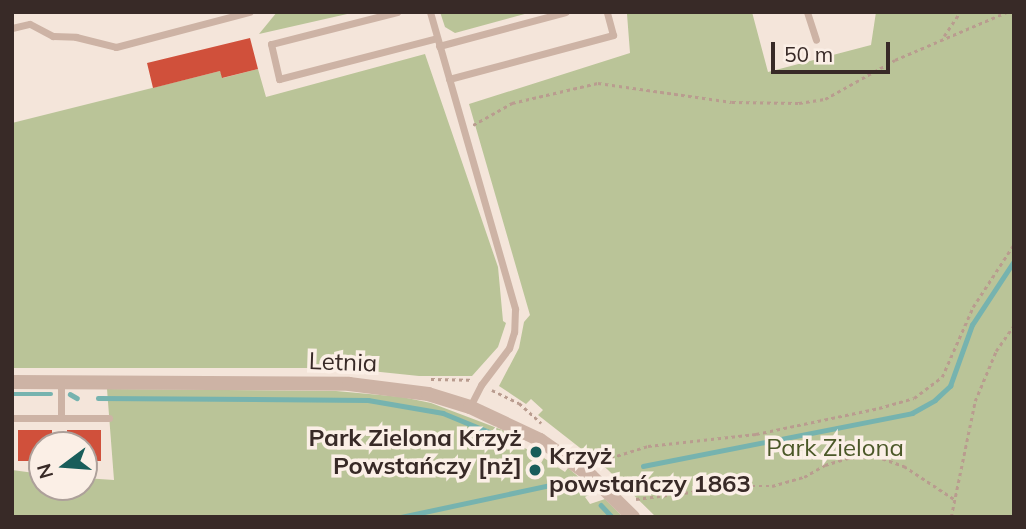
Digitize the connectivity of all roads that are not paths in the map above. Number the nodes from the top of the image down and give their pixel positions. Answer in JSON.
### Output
{"nodes":[{"id":1,"x":249,"y":12,"type":"edge"},
{"id":2,"x":397,"y":12,"type":"edge"},
{"id":3,"x":430,"y":12,"type":"edge"},
{"id":4,"x":566,"y":12,"type":"edge"},
{"id":5,"x":607,"y":12,"type":"edge"},
{"id":6,"x":807,"y":12,"type":"edge"},
{"id":7,"x":12,"y":28,"type":"edge"},
{"id":8,"x":816,"y":40,"type":"dead end"},
{"id":9,"x":438,"y":42,"type":"junction"},
{"id":10,"x":449,"y":79,"type":"junction"},
{"id":11,"x":12,"y":382,"type":"edge"},
{"id":12,"x":61,"y":382,"type":"junction"},
{"id":13,"x":470,"y":407,"type":"junction"},
{"id":14,"x":12,"y":418,"type":"edge"},
{"id":15,"x":61,"y":418,"type":"junction"},
{"id":16,"x":108,"y":418,"type":"dead end"},
{"id":17,"x":633,"y":517,"type":"edge"}],
"edges":[{"from":1,"to":7,"type":"lane"},
{"from":2,"to":9,"type":"lane"},
{"from":3,"to":9,"type":"lane"},
{"from":4,"to":9,"type":"lane"},
{"from":5,"to":10,"type":"lane"},
{"from":6,"to":8,"type":"lane"},
{"from":9,"to":10,"type":"lane"},
{"from":10,"to":13,"type":"lane"},
{"from":11,"to":12,"type":"street","name":"Letnia"},
{"from":12,"to":13,"type":"street","name":"Letnia"},
{"from":12,"to":15,"type":"lane"},
{"from":13,"to":17,"type":"street","name":"Letnia"},
{"from":14,"to":15,"type":"lane"},
{"from":15,"to":16,"type":"lane"}]}
